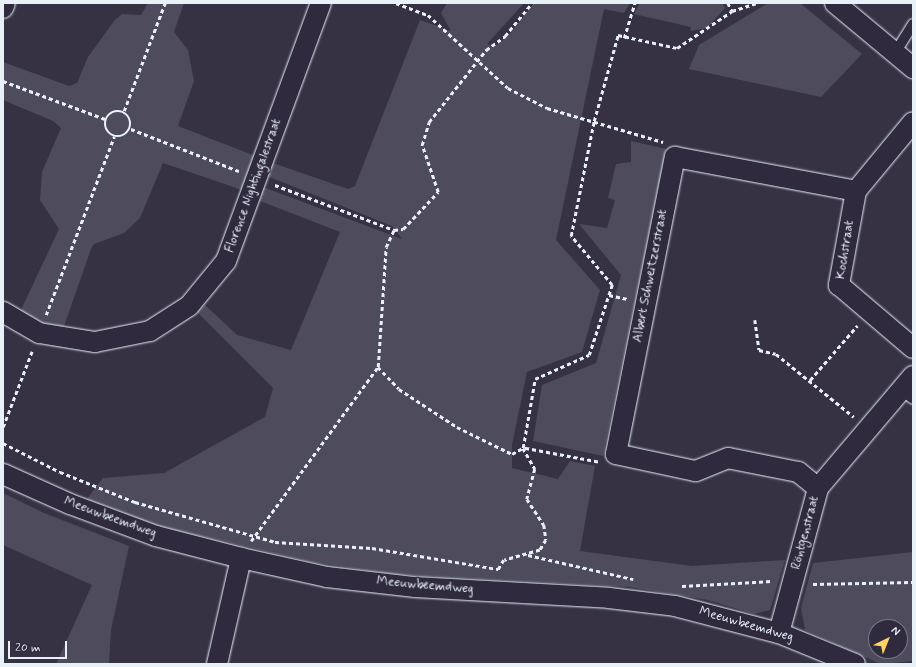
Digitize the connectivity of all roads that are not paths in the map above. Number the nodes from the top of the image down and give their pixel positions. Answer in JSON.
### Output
{"nodes":[{"id":1,"x":5,"y":3,"type":"edge"},
{"id":2,"x":322,"y":3,"type":"edge"},
{"id":3,"x":835,"y":3,"type":"edge"},
{"id":4,"x":3,"y":8,"type":"edge"},
{"id":5,"x":913,"y":24,"type":"edge"},
{"id":6,"x":895,"y":53,"type":"junction"},
{"id":7,"x":913,"y":68,"type":"edge"},
{"id":8,"x":913,"y":122,"type":"edge"},
{"id":9,"x":856,"y":191,"type":"junction"},
{"id":10,"x":3,"y":312,"type":"edge"},
{"id":11,"x":913,"y":348,"type":"edge"},
{"id":12,"x":909,"y":389,"type":"edge"},
{"id":13,"x":3,"y":474,"type":"edge"},
{"id":14,"x":818,"y":488,"type":"junction"},
{"id":15,"x":241,"y":558,"type":"junction"},
{"id":16,"x":779,"y":633,"type":"junction"},
{"id":17,"x":217,"y":664,"type":"edge"},
{"id":18,"x":855,"y":664,"type":"edge"}],
"edges":[{"from":1,"to":4,"type":"street"},
{"from":2,"to":10,"type":"street","name":"Florence Nightingalestraat"},
{"from":3,"to":6,"type":"street"},
{"from":5,"to":6,"type":"lane"},
{"from":6,"to":7,"type":"street"},
{"from":8,"to":9,"type":"street"},
{"from":9,"to":11,"type":"street","name":"Kochstraat"},
{"from":9,"to":14,"type":"street","name":"Albert Schweitzerstraat"},
{"from":12,"to":14,"type":"street","name":"Röntgenstraat"},
{"from":13,"to":15,"type":"street","name":"Meeuwbeemdweg"},
{"from":14,"to":16,"type":"street","name":"Röntgenstraat"},
{"from":15,"to":16,"type":"street","name":"Meeuwbeemdweg"},
{"from":15,"to":17,"type":"street"},
{"from":16,"to":18,"type":"street","name":"Meeuwbeemdweg"}]}
